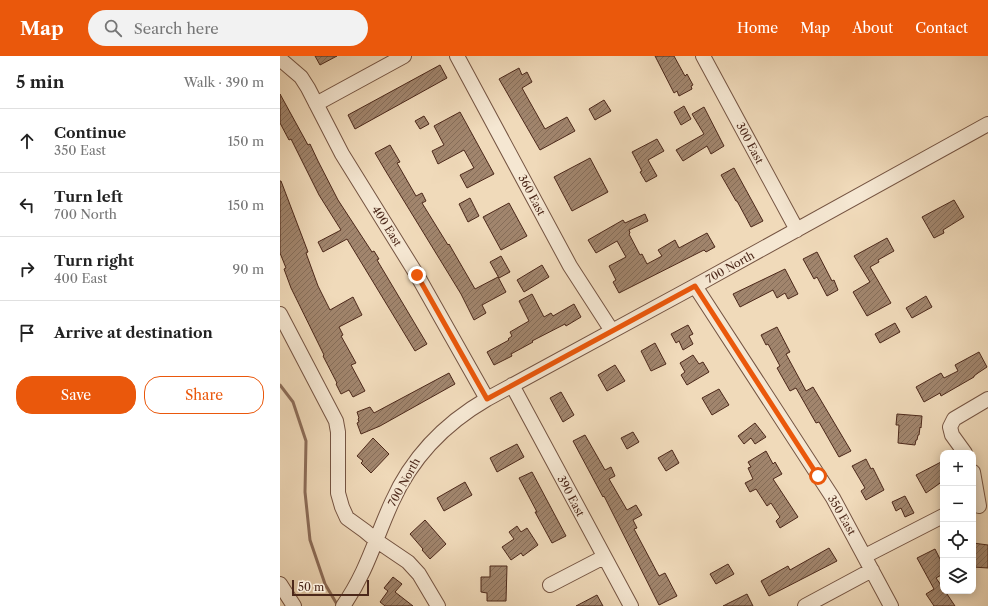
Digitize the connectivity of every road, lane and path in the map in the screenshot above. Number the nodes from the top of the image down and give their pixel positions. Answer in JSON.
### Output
{"nodes":[{"id":1,"x":404,"y":56,"type":"edge"},
{"id":2,"x":457,"y":56,"type":"edge"},
{"id":3,"x":703,"y":56,"type":"edge"},
{"id":4,"x":280,"y":59,"type":"edge"},
{"id":5,"x":316,"y":104,"type":"junction"},
{"id":6,"x":988,"y":124,"type":"edge"},
{"id":7,"x":797,"y":230,"type":"junction"},
{"id":8,"x":695,"y":286,"type":"junction"},
{"id":9,"x":280,"y":314,"type":"edge"},
{"id":10,"x":612,"y":331,"type":"junction"},
{"id":11,"x":512,"y":385,"type":"junction"},
{"id":12,"x":487,"y":399,"type":"junction"},
{"id":13,"x":988,"y":399,"type":"edge"},
{"id":14,"x":963,"y":450,"type":"edge"},
{"id":15,"x":976,"y":486,"type":"edge"},
{"id":16,"x":980,"y":506,"type":"edge"},
{"id":17,"x":940,"y":518,"type":"edge"},
{"id":18,"x":376,"y":541,"type":"junction"},
{"id":19,"x":865,"y":556,"type":"junction"},
{"id":20,"x":604,"y":557,"type":"junction"},
{"id":21,"x":872,"y":570,"type":"junction"},
{"id":22,"x":280,"y":584,"type":"edge"},
{"id":23,"x":550,"y":585,"type":"dead end"},
{"id":24,"x":294,"y":606,"type":"edge"},
{"id":25,"x":343,"y":606,"type":"edge"},
{"id":26,"x":438,"y":606,"type":"edge"},
{"id":27,"x":631,"y":606,"type":"edge"},
{"id":28,"x":805,"y":606,"type":"edge"},
{"id":29,"x":892,"y":606,"type":"edge"}],
"edges":[{"from":1,"to":5,"type":"street"},
{"from":2,"to":10,"type":"street","name":"360 East"},
{"from":3,"to":7,"type":"street","name":"300 East"},
{"from":4,"to":5,"type":"street","name":"400 East"},
{"from":5,"to":12,"type":"street","name":"400 East"},
{"from":6,"to":7,"type":"street","name":"700 North"},
{"from":7,"to":8,"type":"street","name":"700 North"},
{"from":8,"to":10,"type":"street","name":"700 North"},
{"from":8,"to":19,"type":"street","name":"350 East"},
{"from":9,"to":18,"type":"street"},
{"from":10,"to":11,"type":"street","name":"700 North"},
{"from":11,"to":12,"type":"street","name":"700 North"},
{"from":11,"to":20,"type":"street","name":"390 East"},
{"from":12,"to":18,"type":"street","name":"700 North"},
{"from":13,"to":14,"type":"street"},
{"from":15,"to":16,"type":"street"},
{"from":17,"to":19,"type":"street"},
{"from":18,"to":25,"type":"street","name":"700 North"},
{"from":18,"to":26,"type":"street"},
{"from":19,"to":21,"type":"street","name":"350 East"},
{"from":20,"to":23,"type":"street"},
{"from":20,"to":27,"type":"street","name":"390 East"},
{"from":21,"to":28,"type":"street"},
{"from":21,"to":29,"type":"street","name":"350 East"},
{"from":22,"to":24,"type":"street"}]}
